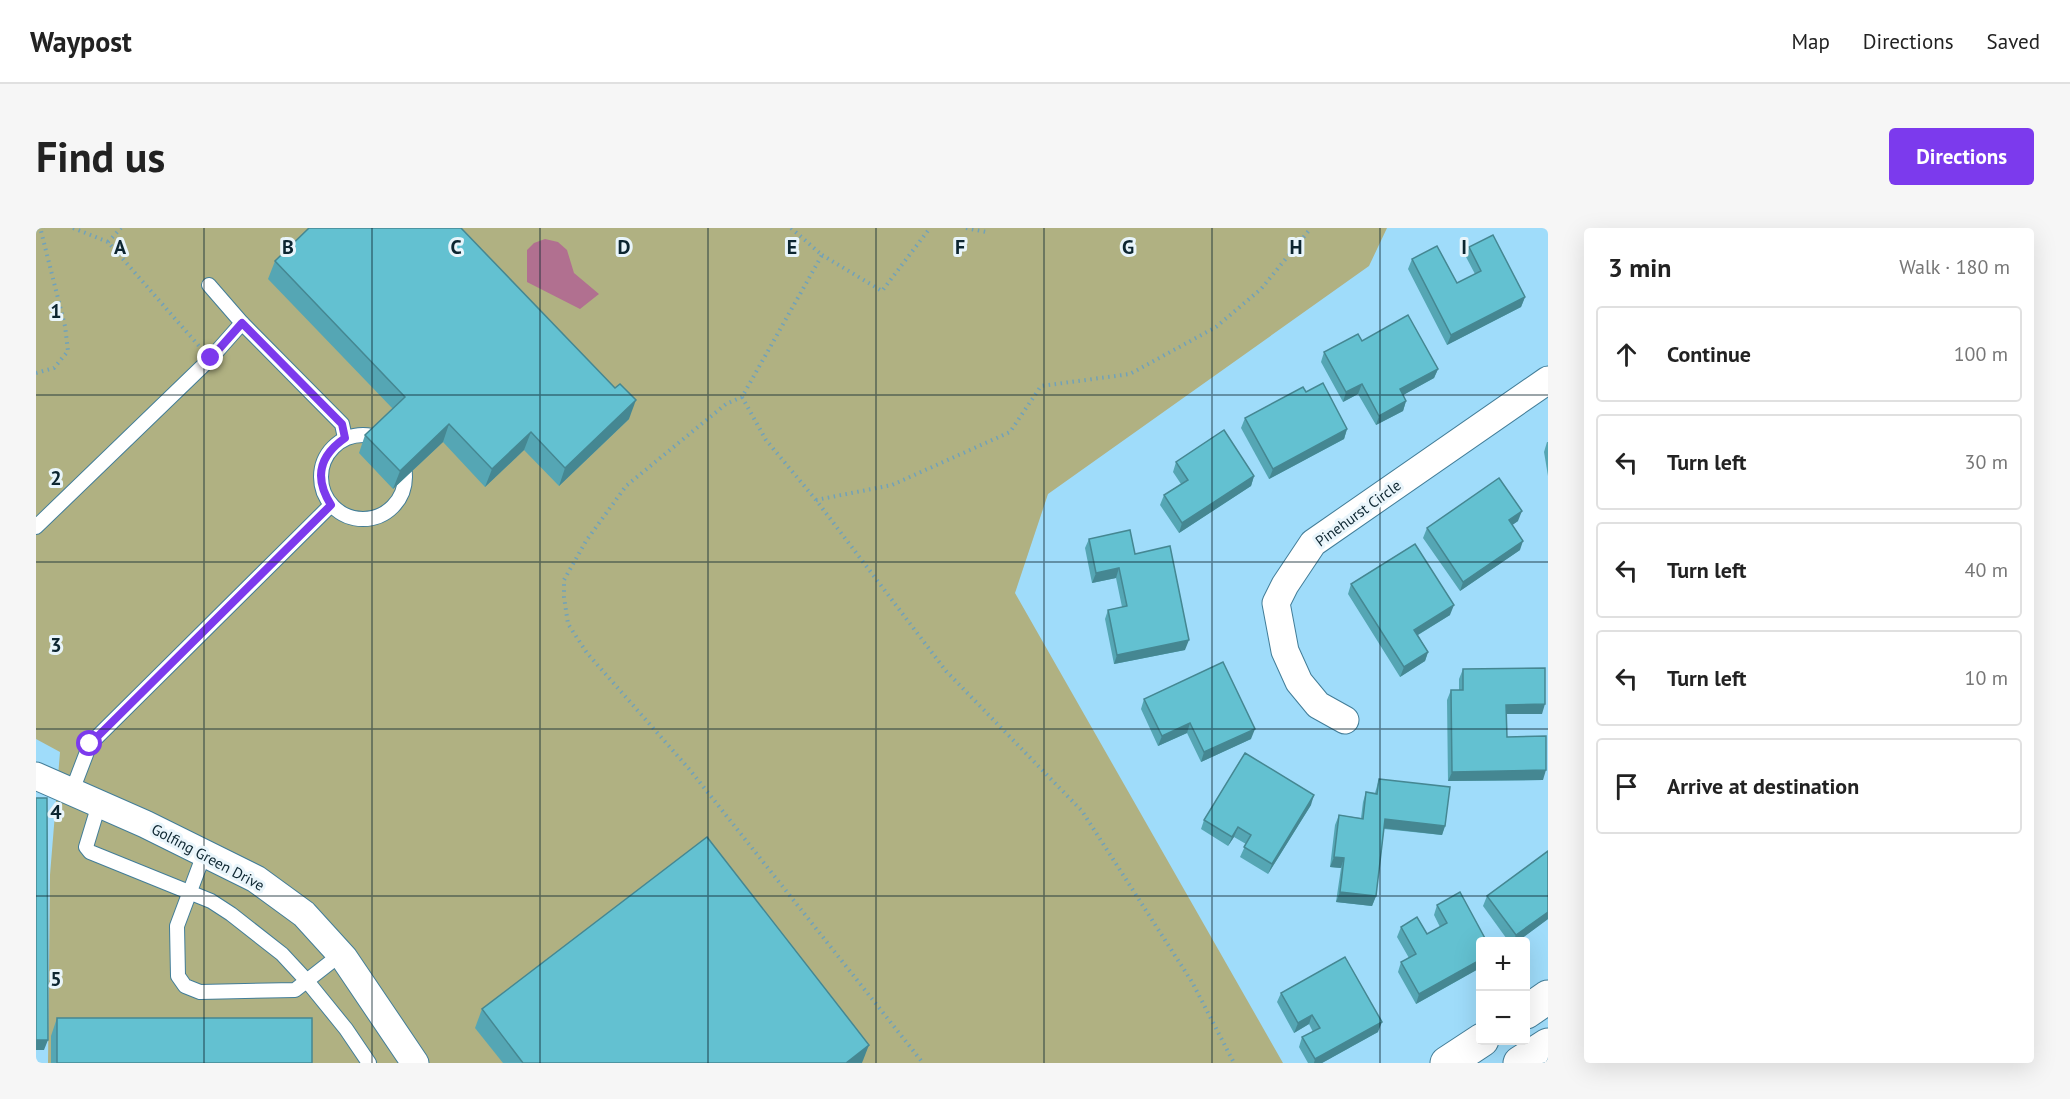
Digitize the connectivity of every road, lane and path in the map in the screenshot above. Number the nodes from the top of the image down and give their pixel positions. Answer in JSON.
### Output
{"nodes":[{"id":1,"x":44,"y":228,"type":"edge"},
{"id":2,"x":72,"y":228,"type":"edge"},
{"id":3,"x":121,"y":228,"type":"edge"},
{"id":4,"x":791,"y":228,"type":"edge"},
{"id":5,"x":930,"y":228,"type":"edge"},
{"id":6,"x":966,"y":228,"type":"edge"},
{"id":7,"x":1311,"y":228,"type":"edge"},
{"id":8,"x":986,"y":232,"type":"dead end"},
{"id":9,"x":108,"y":242,"type":"junction"},
{"id":10,"x":822,"y":255,"type":"junction"},
{"id":11,"x":208,"y":285,"type":"dead end"},
{"id":12,"x":242,"y":323,"type":"junction"},
{"id":13,"x":211,"y":358,"type":"junction"},
{"id":14,"x":36,"y":373,"type":"edge"},
{"id":15,"x":1548,"y":380,"type":"edge"},
{"id":16,"x":742,"y":397,"type":"junction"},
{"id":17,"x":345,"y":438,"type":"junction"},
{"id":18,"x":816,"y":500,"type":"junction"},
{"id":19,"x":331,"y":505,"type":"junction"},
{"id":20,"x":36,"y":527,"type":"edge"},
{"id":21,"x":1345,"y":720,"type":"dead end"},
{"id":22,"x":36,"y":776,"type":"edge"},
{"id":23,"x":72,"y":792,"type":"junction"},
{"id":24,"x":99,"y":804,"type":"junction"},
{"id":25,"x":204,"y":854,"type":"junction"},
{"id":26,"x":189,"y":892,"type":"junction"},
{"id":27,"x":341,"y":954,"type":"junction"},
{"id":28,"x":307,"y":981,"type":"junction"},
{"id":29,"x":1548,"y":998,"type":"edge"},
{"id":30,"x":1530,"y":1009,"type":"edge"},
{"id":31,"x":1476,"y":1045,"type":"edge"},
{"id":32,"x":1548,"y":1045,"type":"edge"},
{"id":33,"x":369,"y":1063,"type":"edge"},
{"id":34,"x":415,"y":1063,"type":"edge"},
{"id":35,"x":923,"y":1063,"type":"edge"},
{"id":36,"x":1234,"y":1063,"type":"edge"},
{"id":37,"x":1447,"y":1063,"type":"edge"},
{"id":38,"x":1520,"y":1063,"type":"edge"}],
"edges":[{"from":1,"to":14,"type":"path"},
{"from":2,"to":9,"type":"path"},
{"from":3,"to":9,"type":"path"},
{"from":4,"to":10,"type":"path"},
{"from":5,"to":10,"type":"path"},
{"from":6,"to":8,"type":"path"},
{"from":7,"to":18,"type":"path"},
{"from":9,"to":13,"type":"path"},
{"from":10,"to":16,"type":"path"},
{"from":11,"to":12,"type":"lane"},
{"from":12,"to":13,"type":"lane"},
{"from":12,"to":17,"type":"lane"},
{"from":13,"to":20,"type":"lane"},
{"from":15,"to":21,"type":"street","name":"Pinehurst Circle"},
{"from":16,"to":18,"type":"path"},
{"from":16,"to":35,"type":"path"},
{"from":17,"to":19,"type":"lane"},
{"from":17,"to":19,"type":"lane"},
{"from":18,"to":36,"type":"path"},
{"from":19,"to":23,"type":"lane"},
{"from":22,"to":23,"type":"street","name":"Golfing Green Drive"},
{"from":23,"to":24,"type":"street","name":"Golfing Green Drive"},
{"from":24,"to":25,"type":"street","name":"Golfing Green Drive"},
{"from":24,"to":26,"type":"lane"},
{"from":25,"to":26,"type":"lane"},
{"from":25,"to":27,"type":"street","name":"Golfing Green Drive"},
{"from":26,"to":28,"type":"lane"},
{"from":26,"to":28,"type":"lane"},
{"from":27,"to":28,"type":"lane"},
{"from":27,"to":34,"type":"street","name":"Golfing Green Drive"},
{"from":28,"to":33,"type":"lane"},
{"from":29,"to":30,"type":"main road"},
{"from":31,"to":37,"type":"main road"},
{"from":32,"to":38,"type":"main road"}]}
